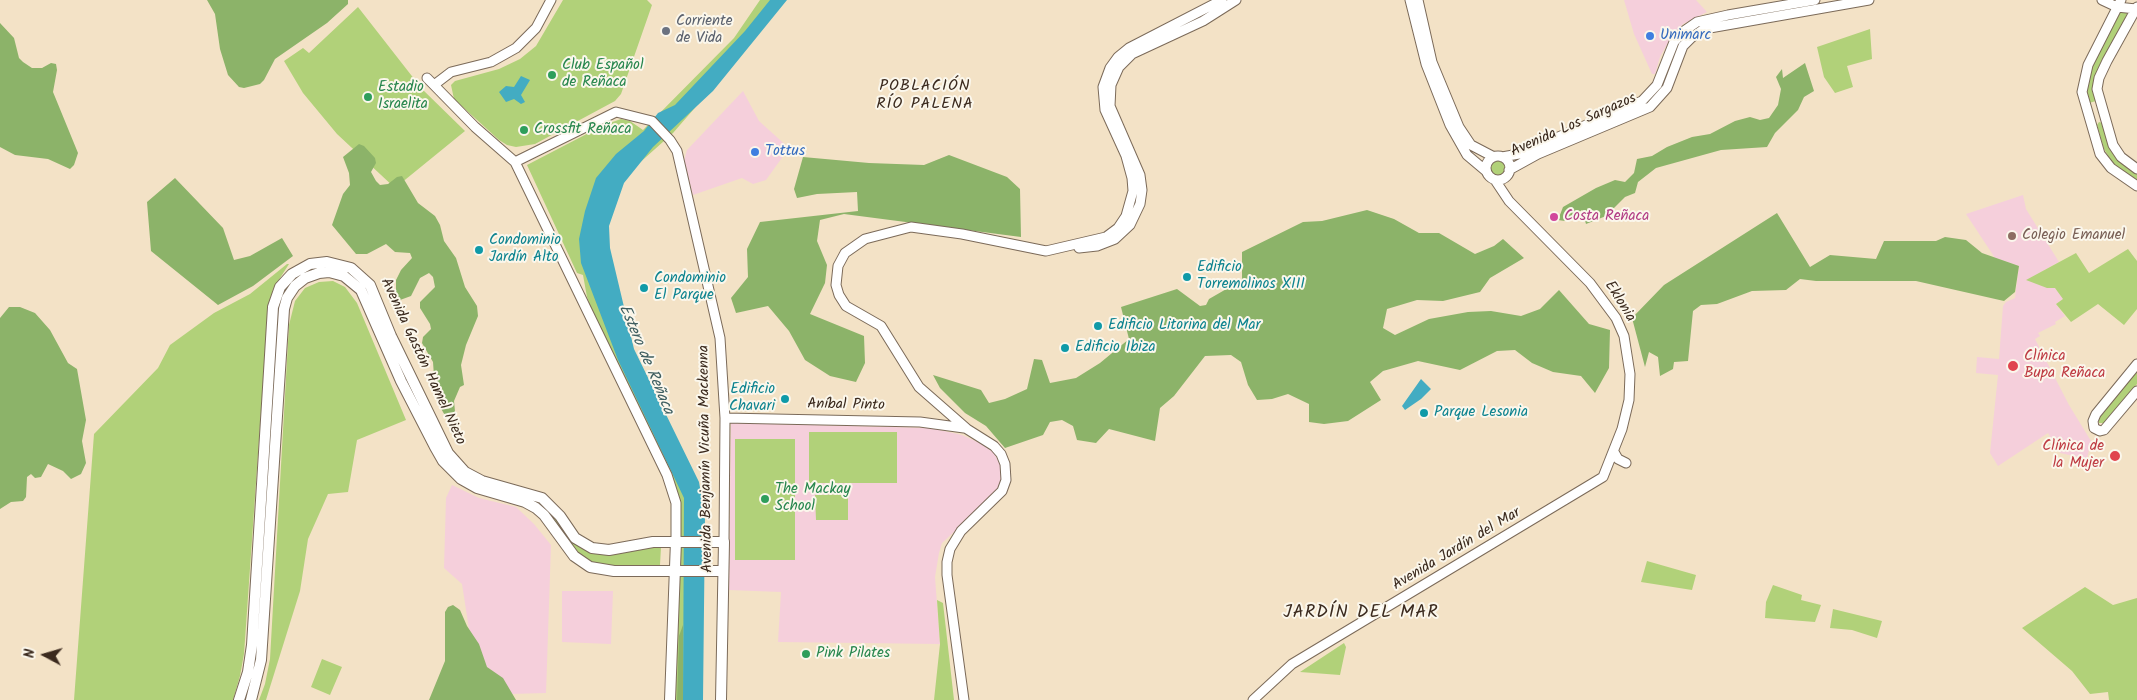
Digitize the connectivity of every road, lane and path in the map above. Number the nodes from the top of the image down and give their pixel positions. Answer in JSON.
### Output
{"nodes":[{"id":1,"x":551,"y":0,"type":"edge"},
{"id":2,"x":1222,"y":0,"type":"edge"},
{"id":3,"x":1236,"y":0,"type":"edge"},
{"id":4,"x":1410,"y":0,"type":"edge"},
{"id":5,"x":1418,"y":0,"type":"edge"},
{"id":6,"x":1815,"y":0,"type":"edge"},
{"id":7,"x":1869,"y":0,"type":"edge"},
{"id":8,"x":2102,"y":0,"type":"edge"},
{"id":9,"x":2121,"y":2,"type":"edge"},
{"id":10,"x":2136,"y":8,"type":"edge"},
{"id":11,"x":1429,"y":63,"type":"junction"},
{"id":12,"x":451,"y":72,"type":"junction"},
{"id":13,"x":434,"y":86,"type":"junction"},
{"id":14,"x":442,"y":94,"type":"junction"},
{"id":15,"x":1498,"y":157,"type":"junction"},
{"id":16,"x":515,"y":162,"type":"junction"},
{"id":17,"x":2137,"y":169,"type":"edge"},
{"id":18,"x":1486,"y":171,"type":"junction"},
{"id":19,"x":1509,"y":172,"type":"junction"},
{"id":20,"x":1495,"y":180,"type":"junction"},
{"id":21,"x":2137,"y":186,"type":"edge"},
{"id":22,"x":1508,"y":201,"type":"junction"},
{"id":23,"x":1064,"y":247,"type":"junction"},
{"id":24,"x":2137,"y":364,"type":"edge"},
{"id":25,"x":2137,"y":391,"type":"edge"},
{"id":26,"x":724,"y":418,"type":"junction"},
{"id":27,"x":966,"y":429,"type":"junction"},
{"id":28,"x":1614,"y":452,"type":"junction"},
{"id":29,"x":1626,"y":463,"type":"dead end"},
{"id":30,"x":1603,"y":477,"type":"joint"},
{"id":31,"x":679,"y":541,"type":"junction"},
{"id":32,"x":724,"y":542,"type":"junction"},
{"id":33,"x":678,"y":570,"type":"junction"},
{"id":34,"x":723,"y":571,"type":"junction"},
{"id":35,"x":239,"y":700,"type":"edge"},
{"id":36,"x":251,"y":700,"type":"edge"},
{"id":37,"x":670,"y":700,"type":"edge"},
{"id":38,"x":721,"y":700,"type":"edge"},
{"id":39,"x":964,"y":700,"type":"edge"},
{"id":40,"x":1254,"y":700,"type":"edge"}],
"edges":[{"from":1,"to":12,"type":"street"},
{"from":2,"to":23,"type":"street"},
{"from":3,"to":23,"type":"street"},
{"from":4,"to":11,"type":"street","name":"Avenida Los Sargazos"},
{"from":5,"to":11,"type":"street","name":"Avenida Los Sargazos"},
{"from":6,"to":15,"type":"street","name":"Avenida Los Sargazos"},
{"from":7,"to":19,"type":"street","name":"Avenida Los Sargazos"},
{"from":8,"to":9,"type":"street"},
{"from":9,"to":10,"type":"street"},
{"from":9,"to":21,"type":"street"},
{"from":10,"to":17,"type":"street"},
{"from":11,"to":15,"type":"street","name":"Avenida Los Sargazos"},
{"from":11,"to":18,"type":"street","name":"Avenida Los Sargazos"},
{"from":12,"to":13,"type":"street"},
{"from":12,"to":13,"type":"street"},
{"from":12,"to":14,"type":"street"},
{"from":13,"to":14,"type":"street"},
{"from":14,"to":16,"type":"street"},
{"from":15,"to":18,"type":"street","name":"Avenida Los Sargazos"},
{"from":15,"to":19,"type":"street","name":"Avenida Los Sargazos"},
{"from":16,"to":26,"type":"street","name":"Avenida Benjamín Vicuña Mackenna"},
{"from":16,"to":31,"type":"street"},
{"from":18,"to":20,"type":"street","name":"Avenida Los Sargazos"},
{"from":19,"to":20,"type":"street","name":"Avenida Los Sargazos"},
{"from":19,"to":22,"type":"street"},
{"from":20,"to":22,"type":"street","name":"Eklonia"},
{"from":22,"to":28,"type":"street","name":"Eklonia"},
{"from":23,"to":27,"type":"street"},
{"from":24,"to":25,"type":"street"},
{"from":26,"to":27,"type":"street","name":"Aníbal Pinto"},
{"from":26,"to":32,"type":"street","name":"Avenida Benjamín Vicuña Mackenna"},
{"from":27,"to":39,"type":"street"},
{"from":28,"to":29,"type":"street"},
{"from":28,"to":30,"type":"street","name":"Eklonia"},
{"from":30,"to":40,"type":"street","name":"Avenida Jardín del Mar"},
{"from":31,"to":32,"type":"main road","name":"Avenida Gastón Hamel Nieto"},
{"from":31,"to":33,"type":"main road"},
{"from":31,"to":35,"type":"main road","name":"Avenida Gastón Hamel Nieto"},
{"from":32,"to":34,"type":"main road","name":"Avenida Benjamín Vicuña Mackenna"},
{"from":33,"to":34,"type":"main road","name":"Avenida Gastón Hamel Nieto"},
{"from":33,"to":36,"type":"main road","name":"Avenida Gastón Hamel Nieto"},
{"from":33,"to":37,"type":"main road"},
{"from":34,"to":38,"type":"main road","name":"Avenida Benjamín Vicuña Mackenna"}]}
